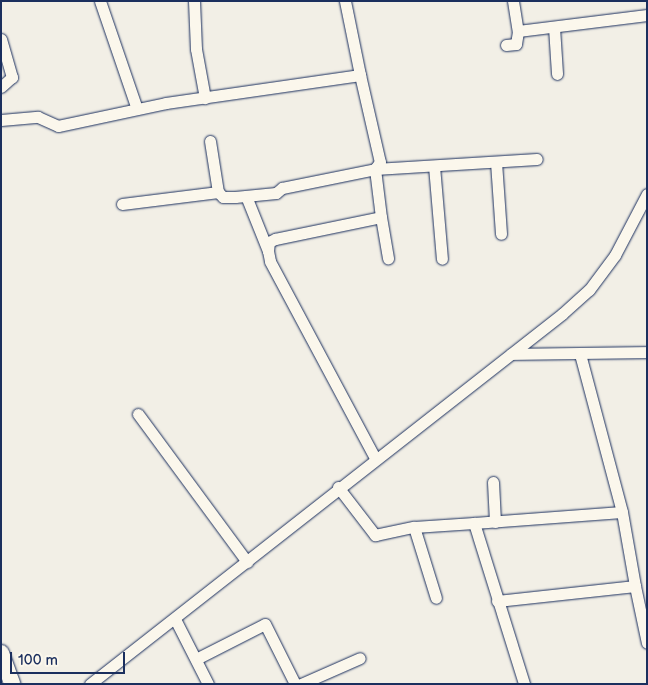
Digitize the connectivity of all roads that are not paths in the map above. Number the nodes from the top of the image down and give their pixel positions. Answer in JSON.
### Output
{"nodes":[{"id":1,"x":100,"y":1,"type":"edge"},
{"id":2,"x":194,"y":1,"type":"edge"},
{"id":3,"x":345,"y":1,"type":"edge"},
{"id":4,"x":512,"y":1,"type":"edge"},
{"id":5,"x":647,"y":16,"type":"edge"},
{"id":6,"x":554,"y":27,"type":"junction"},
{"id":7,"x":518,"y":31,"type":"junction"},
{"id":8,"x":1,"y":39,"type":"edge"},
{"id":9,"x":506,"y":45,"type":"dead end"},
{"id":10,"x":557,"y":74,"type":"dead end"},
{"id":11,"x":360,"y":75,"type":"junction"},
{"id":12,"x":1,"y":87,"type":"edge"},
{"id":13,"x":204,"y":98,"type":"junction"},
{"id":14,"x":137,"y":109,"type":"junction"},
{"id":15,"x":1,"y":120,"type":"edge"},
{"id":16,"x":210,"y":141,"type":"dead end"},
{"id":17,"x":537,"y":160,"type":"dead end"},
{"id":18,"x":496,"y":162,"type":"junction"},
{"id":19,"x":434,"y":166,"type":"junction"},
{"id":20,"x":375,"y":169,"type":"junction"},
{"id":21,"x":218,"y":192,"type":"junction"},
{"id":22,"x":647,"y":194,"type":"edge"},
{"id":23,"x":246,"y":196,"type":"junction"},
{"id":24,"x":122,"y":204,"type":"dead end"},
{"id":25,"x":381,"y":217,"type":"junction"},
{"id":26,"x":501,"y":234,"type":"dead end"},
{"id":27,"x":268,"y":251,"type":"junction"},
{"id":28,"x":388,"y":258,"type":"dead end"},
{"id":29,"x":442,"y":259,"type":"dead end"},
{"id":30,"x":647,"y":352,"type":"edge"},
{"id":31,"x":511,"y":354,"type":"junction"},
{"id":32,"x":580,"y":354,"type":"junction"},
{"id":33,"x":138,"y":414,"type":"dead end"},
{"id":34,"x":375,"y":458,"type":"junction"},
{"id":35,"x":493,"y":482,"type":"dead end"},
{"id":36,"x":338,"y":487,"type":"junction"},
{"id":37,"x":622,"y":512,"type":"junction"},
{"id":38,"x":496,"y":522,"type":"junction"},
{"id":39,"x":474,"y":523,"type":"junction"},
{"id":40,"x":414,"y":527,"type":"junction"},
{"id":41,"x":247,"y":562,"type":"junction"},
{"id":42,"x":635,"y":586,"type":"junction"},
{"id":43,"x":436,"y":598,"type":"dead end"},
{"id":44,"x":497,"y":601,"type":"junction"},
{"id":45,"x":175,"y":618,"type":"junction"},
{"id":46,"x":647,"y":643,"type":"edge"},
{"id":47,"x":1,"y":653,"type":"edge"},
{"id":48,"x":360,"y":658,"type":"dead end"},
{"id":49,"x":196,"y":659,"type":"junction"},
{"id":50,"x":13,"y":680,"type":"edge"},
{"id":51,"x":90,"y":684,"type":"edge"},
{"id":52,"x":208,"y":684,"type":"edge"},
{"id":53,"x":295,"y":684,"type":"edge"},
{"id":54,"x":301,"y":684,"type":"edge"},
{"id":55,"x":524,"y":684,"type":"edge"}],
"edges":[{"from":1,"to":14,"type":"street"},
{"from":2,"to":13,"type":"street"},
{"from":3,"to":11,"type":"street"},
{"from":4,"to":7,"type":"street"},
{"from":5,"to":6,"type":"street"},
{"from":6,"to":7,"type":"street"},
{"from":6,"to":10,"type":"street"},
{"from":7,"to":9,"type":"street"},
{"from":8,"to":12,"type":"street"},
{"from":11,"to":13,"type":"street"},
{"from":11,"to":20,"type":"street"},
{"from":13,"to":14,"type":"street"},
{"from":14,"to":15,"type":"street"},
{"from":16,"to":21,"type":"street"},
{"from":17,"to":18,"type":"street"},
{"from":18,"to":19,"type":"street"},
{"from":18,"to":26,"type":"street"},
{"from":19,"to":20,"type":"street"},
{"from":19,"to":29,"type":"street"},
{"from":20,"to":23,"type":"street"},
{"from":20,"to":25,"type":"street"},
{"from":21,"to":23,"type":"street"},
{"from":21,"to":24,"type":"street"},
{"from":22,"to":31,"type":"street"},
{"from":23,"to":27,"type":"street"},
{"from":25,"to":27,"type":"street"},
{"from":25,"to":28,"type":"street"},
{"from":27,"to":34,"type":"street"},
{"from":30,"to":32,"type":"street"},
{"from":31,"to":32,"type":"street"},
{"from":31,"to":34,"type":"street"},
{"from":32,"to":37,"type":"street"},
{"from":33,"to":41,"type":"street"},
{"from":34,"to":36,"type":"street"},
{"from":35,"to":38,"type":"street"},
{"from":36,"to":40,"type":"street"},
{"from":36,"to":41,"type":"street"},
{"from":37,"to":38,"type":"street"},
{"from":37,"to":42,"type":"street"},
{"from":38,"to":39,"type":"street"},
{"from":39,"to":40,"type":"street"},
{"from":39,"to":44,"type":"street"},
{"from":40,"to":43,"type":"street"},
{"from":41,"to":45,"type":"street"},
{"from":42,"to":44,"type":"street"},
{"from":42,"to":46,"type":"street"},
{"from":44,"to":55,"type":"street"},
{"from":45,"to":49,"type":"street"},
{"from":45,"to":51,"type":"street"},
{"from":47,"to":50,"type":"highway"},
{"from":48,"to":54,"type":"street"},
{"from":49,"to":52,"type":"street"},
{"from":49,"to":53,"type":"street"}]}
